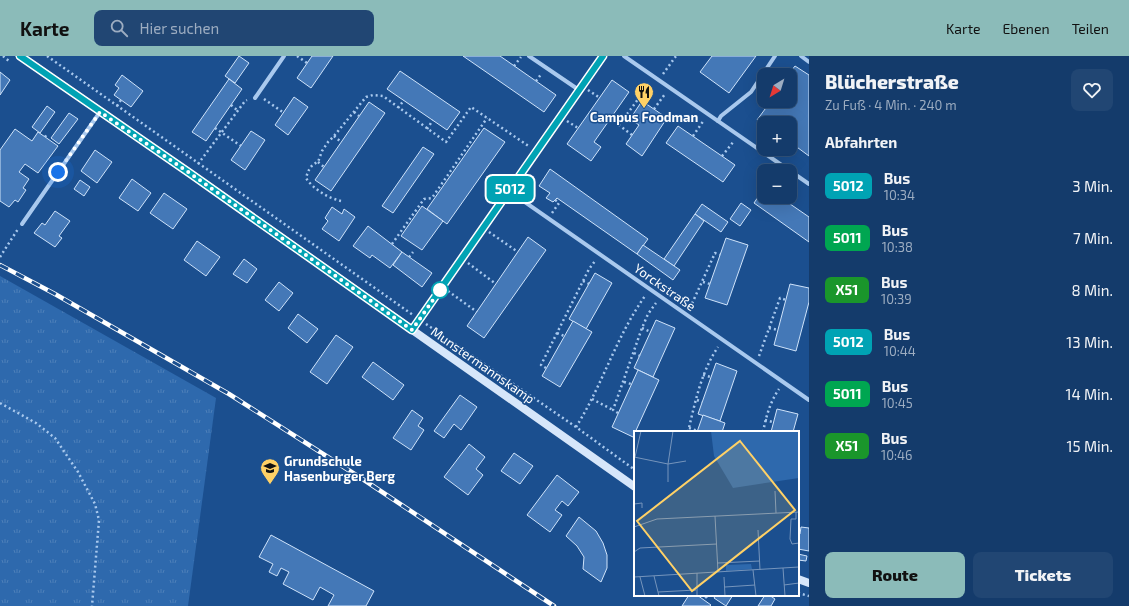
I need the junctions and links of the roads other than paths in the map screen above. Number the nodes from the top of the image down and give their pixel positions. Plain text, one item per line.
1 (20, 56) edge
2 (284, 56) edge
3 (529, 56) edge
4 (603, 56) edge
5 (624, 56) edge
6 (775, 56) edge
7 (801, 56) edge
8 (809, 62) edge
9 (579, 90) junction
10 (256, 96) road end
11 (100, 112) junction
12 (718, 121) junction
13 (809, 184) edge
14 (509, 191) junction
15 (22, 224) dead end
16 (412, 330) junction
17 (809, 400) edge
18 (634, 486) edge
19 (799, 579) edge
20 (809, 583) edge

1 - 11 street, Munstermannskamp
2 - 10 street
3 - 9 street
4 - 9 street
5 - 12 street
6 - 12 street
7 - 8 street
9 - 14 street
11 - 15 street
11 - 16 street, Munstermannskamp
12 - 13 street
14 - 16 street
14 - 17 street, Yorckstraße
16 - 18 street, Munstermannskamp
19 - 20 street

